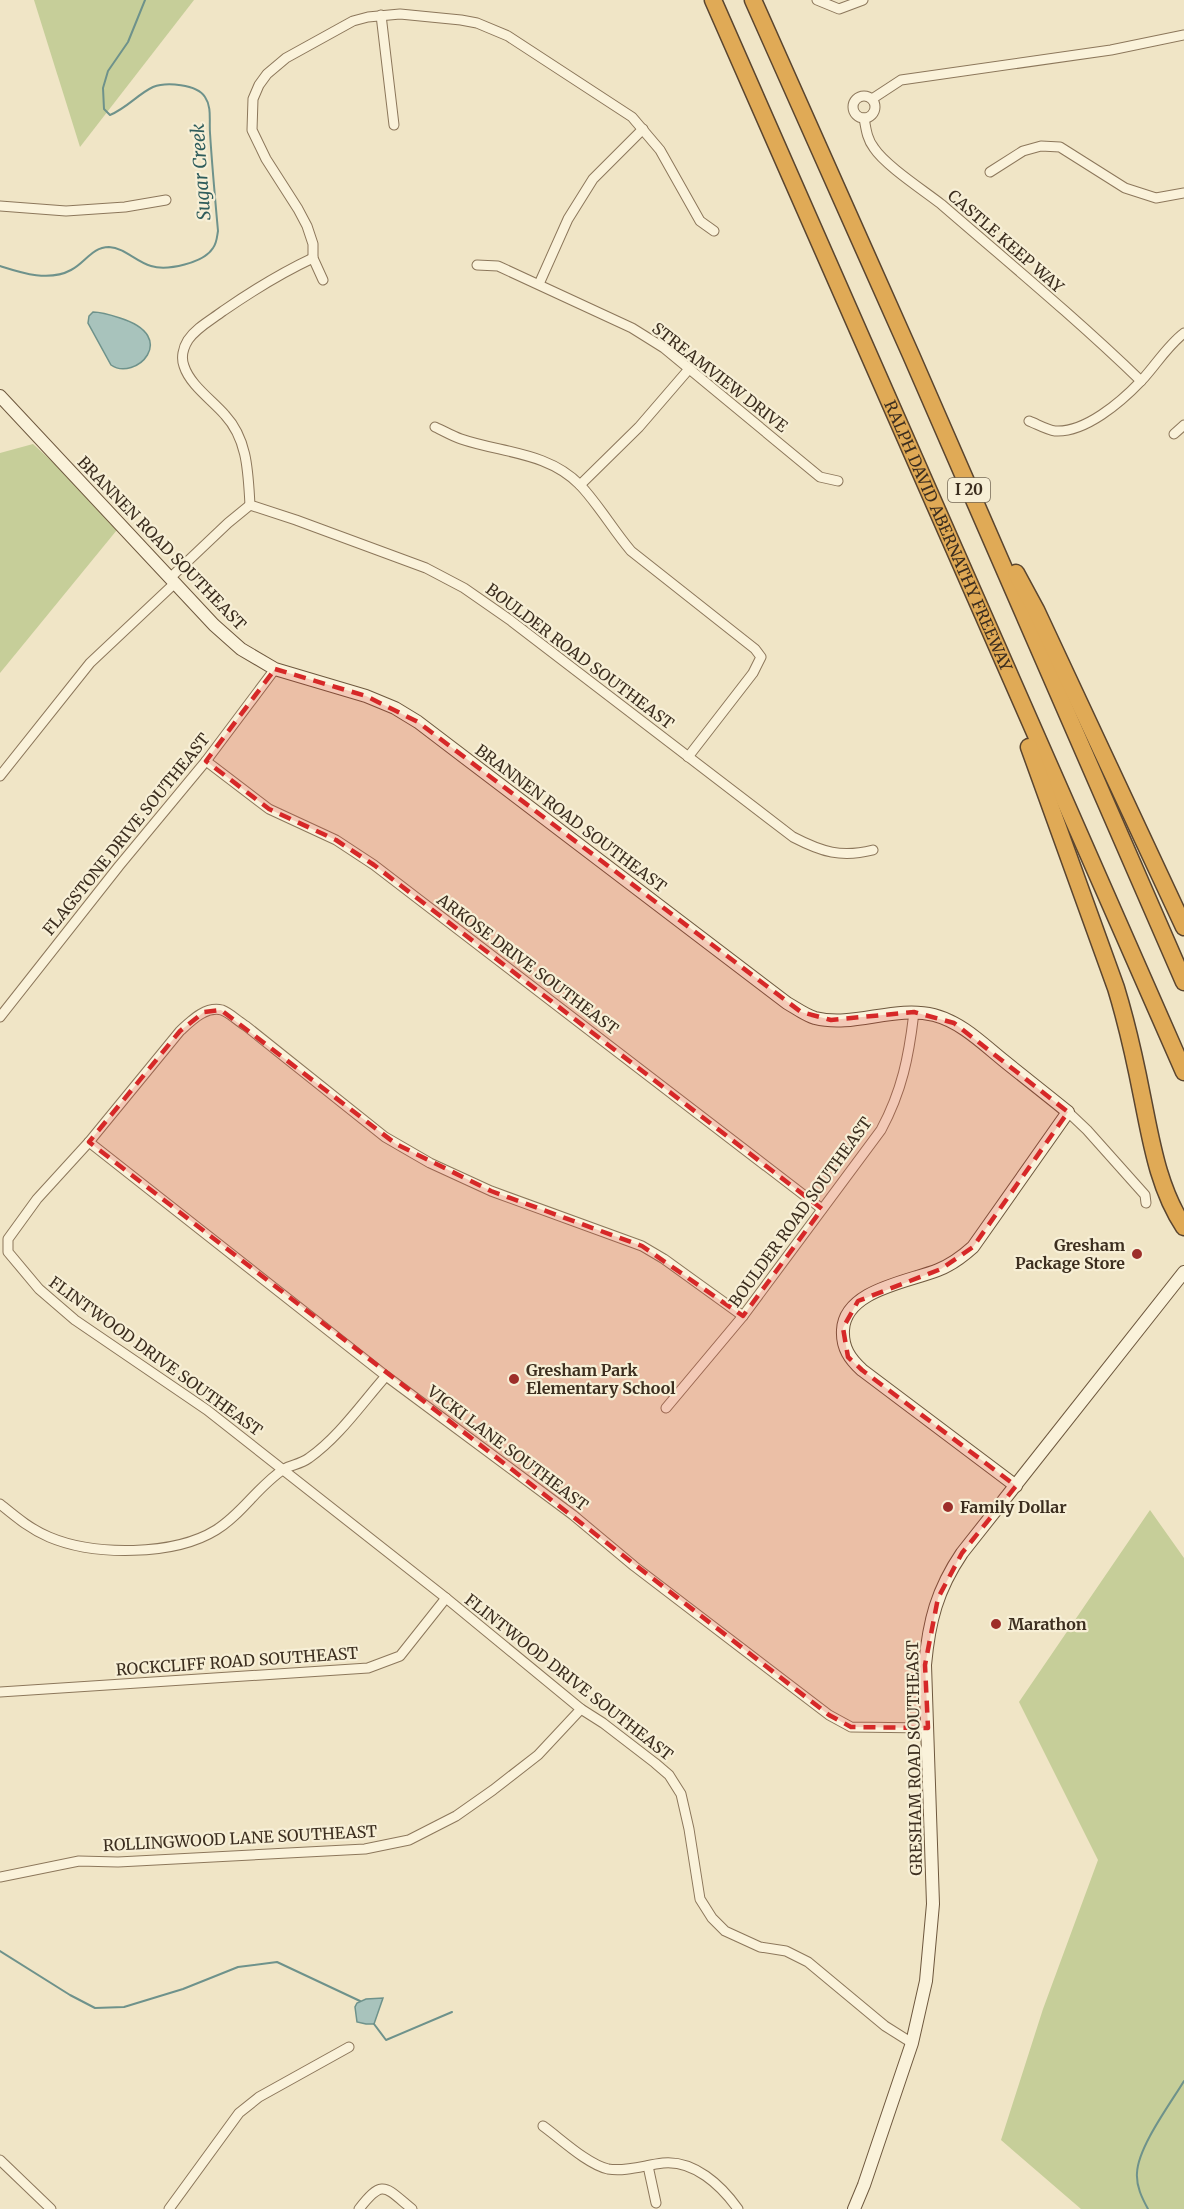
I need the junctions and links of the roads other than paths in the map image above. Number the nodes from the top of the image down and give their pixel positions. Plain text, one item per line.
1 (713, 0) edge
2 (753, 0) edge
3 (817, 0) edge
4 (863, 0) edge
5 (381, 15) junction
6 (1184, 35) edge
7 (872, 99) junction
8 (864, 118) junction
9 (394, 125) dead end
10 (643, 129) junction
11 (990, 172) dead end
12 (1184, 193) edge
13 (166, 200) dead end
14 (0, 206) edge
15 (714, 231) dead end
16 (314, 258) junction
17 (477, 265) dead end
18 (323, 280) dead end
19 (539, 284) junction
20 (1184, 333) edge
21 (689, 369) junction
22 (1141, 381) junction
23 (0, 396) edge
24 (1029, 421) dead end
25 (1184, 425) edge
26 (435, 427) dead end
27 (1174, 434) dead end
28 (963, 476) junction
29 (838, 481) dead end
30 (580, 485) junction
31 (250, 505) junction
32 (173, 580) junction
33 (968, 583) junction
34 (275, 669) junction
35 (688, 757) junction
36 (206, 761) junction
37 (0, 776) edge
38 (873, 850) dead end
39 (1184, 927) edge
40 (1184, 982) edge
41 (914, 1012) junction
42 (0, 1017) edge
43 (1184, 1072) edge
44 (1068, 1112) junction
45 (89, 1142) junction
46 (1146, 1203) dead end
47 (822, 1209) junction
48 (1184, 1227) edge
49 (1184, 1272) edge
50 (743, 1316) junction
51 (386, 1376) junction
52 (666, 1408) dead end
53 (284, 1469) junction
54 (1016, 1486) junction
55 (0, 1504) edge
56 (446, 1599) junction
57 (0, 1692) edge
58 (581, 1709) junction
59 (928, 1728) junction
60 (0, 1877) edge
61 (912, 2043) junction
62 (349, 2047) dead end
63 (543, 2126) dead end
64 (0, 2160) edge
65 (648, 2166) junction
66 (656, 2203) dead end
67 (51, 2209) edge
68 (169, 2209) edge
69 (359, 2209) edge
70 (412, 2209) edge
71 (738, 2209) edge
72 (854, 2209) edge

1 - 33 highway, RALPH DAVID ABERNATHY FREEWAY / I 20
2 - 28 highway, I 20
3 - 4 street
5 - 9 street
5 - 10 street
5 - 16 street
6 - 7 street, CASTLE KEEP WAY
7 - 8 street
7 - 8 street, CASTLE KEEP WAY
8 - 22 street, CASTLE KEEP WAY
10 - 15 street
10 - 19 street
11 - 12 street
13 - 14 street
16 - 18 street
16 - 31 street
17 - 19 street, STREAMVIEW DRIVE
19 - 21 street, STREAMVIEW DRIVE
20 - 22 street
21 - 29 street, STREAMVIEW DRIVE
21 - 30 street
22 - 24 street
23 - 32 street, BRANNEN ROAD SOUTHEAST
25 - 27 street
26 - 30 street
28 - 39 highway
28 - 40 highway, I 20
30 - 35 street
31 - 32 street
31 - 35 street, BOULDER ROAD SOUTHEAST
32 - 34 street, BRANNEN ROAD SOUTHEAST
32 - 37 street
33 - 43 highway, RALPH DAVID ABERNATHY FREEWAY / I 20
33 - 48 highway
34 - 36 street, FLAGSTONE DRIVE SOUTHEAST
34 - 41 street, BRANNEN ROAD SOUTHEAST
35 - 38 street, BOULDER ROAD SOUTHEAST
36 - 42 street, FLAGSTONE DRIVE SOUTHEAST
36 - 47 street, ARKOSE DRIVE SOUTHEAST
41 - 44 street, BRANNEN ROAD SOUTHEAST
41 - 47 street, BOULDER ROAD SOUTHEAST
44 - 46 street, BRANNEN ROAD SOUTHEAST
44 - 54 street
45 - 50 street, FLINTWOOD DRIVE SOUTHEAST
45 - 51 street, VICKI LANE SOUTHEAST
45 - 53 street, FLINTWOOD DRIVE SOUTHEAST
47 - 50 street, BOULDER ROAD SOUTHEAST
49 - 54 street, GRESHAM ROAD SOUTHEAST
50 - 52 street, BOULDER ROAD SOUTHEAST
51 - 53 street
51 - 59 street, VICKI LANE SOUTHEAST
53 - 55 street
53 - 56 street, FLINTWOOD DRIVE SOUTHEAST
54 - 59 street, GRESHAM ROAD SOUTHEAST
56 - 57 street, ROCKCLIFF ROAD SOUTHEAST
56 - 58 street, FLINTWOOD DRIVE SOUTHEAST
58 - 60 street, ROLLINGWOOD LANE SOUTHEAST
58 - 61 street, FLINTWOOD DRIVE SOUTHEAST
59 - 61 street, GRESHAM ROAD SOUTHEAST
61 - 72 street, GRESHAM ROAD SOUTHEAST
62 - 68 street
63 - 65 street
64 - 67 street
65 - 66 street
65 - 71 street
69 - 70 street

